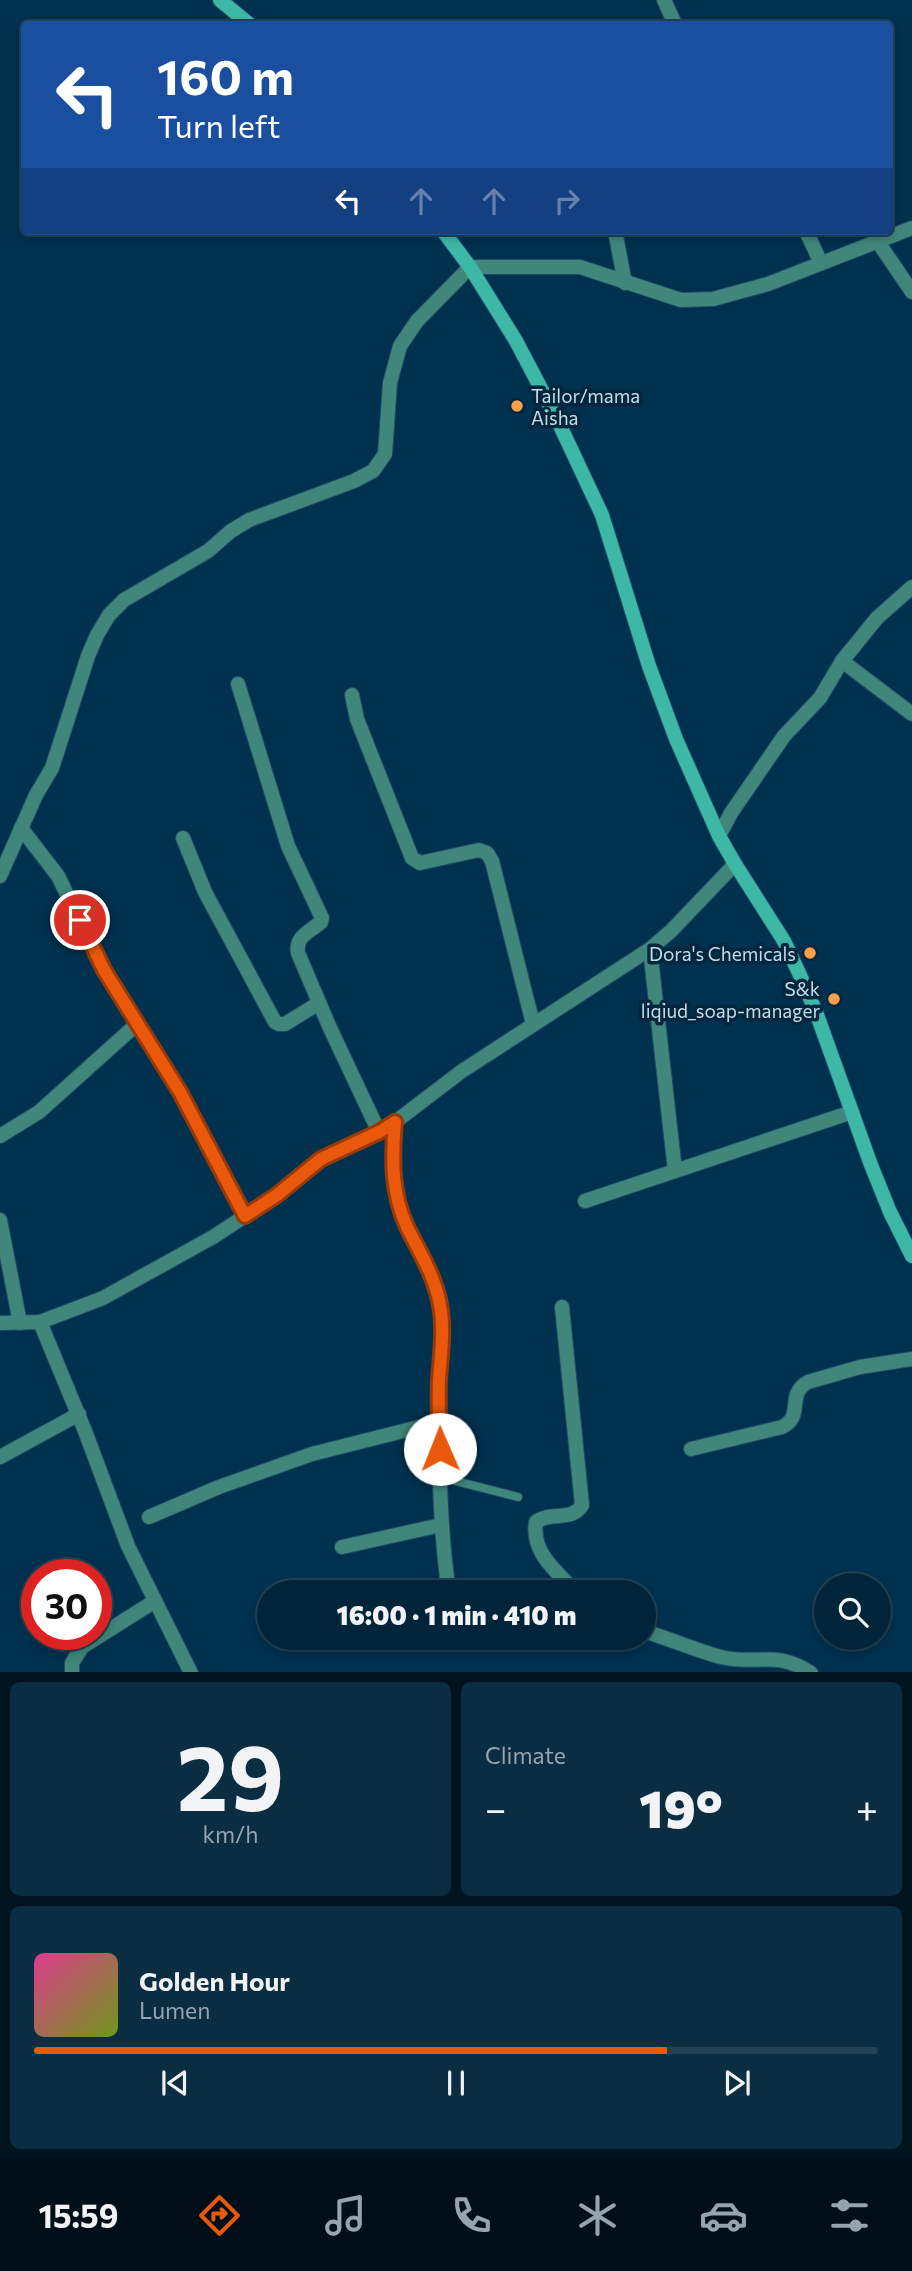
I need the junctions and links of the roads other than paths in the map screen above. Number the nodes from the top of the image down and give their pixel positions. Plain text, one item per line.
1 (220, 0) edge
2 (664, 0) edge
3 (245, 21) edge
4 (674, 21) edge
5 (912, 228) edge
6 (446, 235) edge
7 (616, 235) edge
8 (808, 235) edge
9 (878, 242) junction
10 (821, 263) junction
11 (470, 267) junction
12 (625, 283) junction
13 (912, 292) edge
14 (912, 587) edge
15 (842, 661) junction
16 (238, 684) dead end
17 (352, 695) dead end
18 (912, 714) edge
19 (21, 828) junction
20 (719, 836) junction
21 (183, 838) dead end
22 (734, 864) junction
23 (0, 876) edge
24 (650, 949) junction
25 (319, 1003) junction
26 (137, 1024) junction
27 (533, 1024) junction
28 (852, 1112) junction
29 (395, 1122) junction
30 (379, 1132) junction
31 (0, 1136) edge
32 (675, 1171) junction
33 (585, 1201) dead end
34 (245, 1216) junction
35 (0, 1220) edge
36 (912, 1256) edge
37 (562, 1307) dead end
38 (40, 1322) junction
39 (20, 1323) junction
40 (0, 1324) edge
41 (912, 1359) edge
42 (79, 1414) junction
43 (439, 1422) junction
44 (691, 1449) dead end
45 (0, 1457) edge
46 (440, 1477) junction
47 (518, 1497) dead end
48 (149, 1517) dead end
49 (441, 1525) junction
50 (342, 1547) dead end
51 (448, 1580) edge
52 (565, 1580) edge
53 (155, 1601) junction
54 (656, 1635) edge
55 (72, 1672) edge
56 (191, 1672) edge
57 (811, 1672) edge

1 - 3 street
2 - 4 street
5 - 9 street
6 - 11 street
7 - 12 street
8 - 10 street
9 - 10 street
9 - 13 street
10 - 12 street
11 - 12 street
11 - 19 street
11 - 20 street
14 - 15 street
15 - 18 street
15 - 20 street
16 - 25 street
17 - 27 street
19 - 23 street
19 - 26 street
20 - 22 street
21 - 25 street
22 - 24 street
22 - 28 street
24 - 27 street
24 - 32 street
25 - 30 street
26 - 31 street
26 - 34 street
27 - 29 street
28 - 32 street
28 - 36 street
29 - 30 street
29 - 43 street
30 - 34 street
32 - 33 street
34 - 38 street
35 - 39 street
37 - 52 street
38 - 39 street
38 - 42 street
39 - 40 street
41 - 44 street
42 - 45 street
42 - 53 street
43 - 46 street
43 - 48 street
46 - 47 lane
46 - 49 street
49 - 50 street
49 - 51 street
53 - 55 street
53 - 56 street
54 - 57 street

